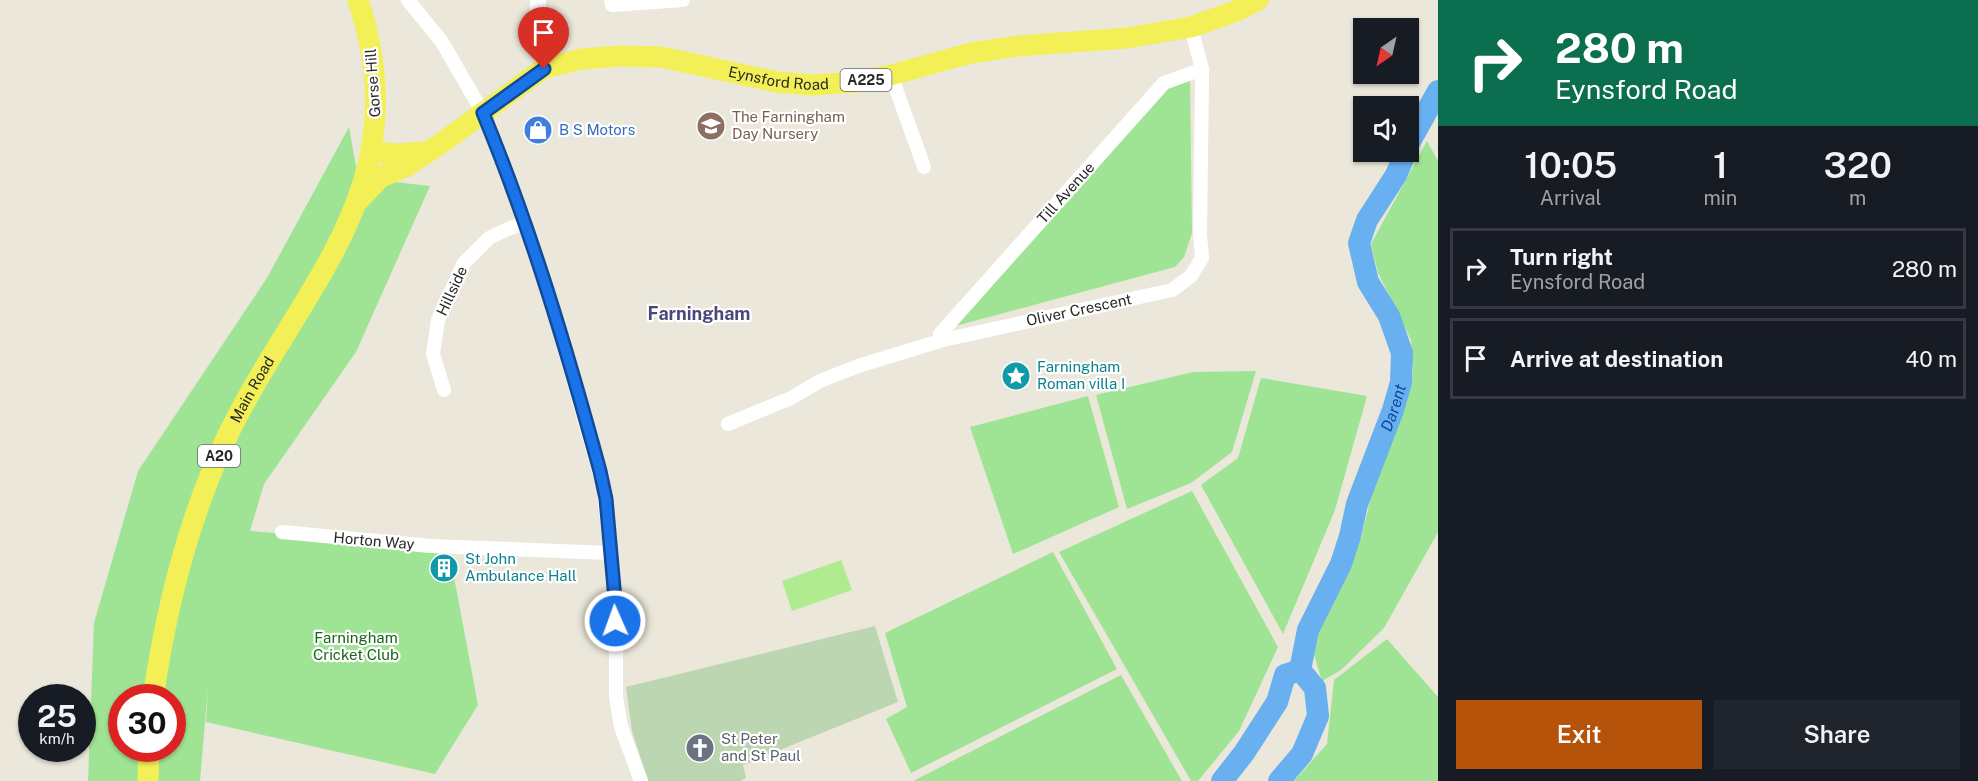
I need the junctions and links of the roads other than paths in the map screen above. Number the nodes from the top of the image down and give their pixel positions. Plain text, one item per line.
1 (358, 0) edge
2 (408, 0) edge
3 (538, 0) edge
4 (612, 0) edge
5 (683, 0) edge
6 (1258, 0) edge
7 (1191, 27) junction
8 (544, 69) junction
9 (1202, 69) junction
10 (891, 75) junction
11 (483, 113) junction
12 (372, 152) junction
13 (425, 152) junction
14 (924, 167) dead end
15 (357, 201) junction
16 (525, 223) junction
17 (940, 334) dead end
18 (444, 390) dead end
19 (728, 424) dead end
20 (282, 532) dead end
21 (610, 553) junction
22 (155, 684) edge
23 (149, 762) edge
24 (148, 781) edge
25 (641, 781) edge

1 - 12 main road, Gorse Hill / A20
2 - 11 street
3 - 8 street
4 - 5 street
6 - 7 main road, Eynsford Road / A225
7 - 9 street, Oliver Crescent
7 - 10 main road, Eynsford Road / A225
8 - 10 main road, Eynsford Road / A225
8 - 11 main road, Eynsford Road / A225
9 - 17 street, Till Avenue
9 - 19 street, Oliver Crescent
10 - 14 street
11 - 13 main road, Eynsford Road / A225
11 - 16 street
12 - 13 main road, Eynsford Road / A225
12 - 15 main road, Gorse Hill / A20
13 - 15 main road, Eynsford Road / A225
15 - 22 main road, Main Road / A20
16 - 18 street, Hillside
16 - 21 street
20 - 21 street, Horton Way
21 - 25 street
23 - 24 main road

